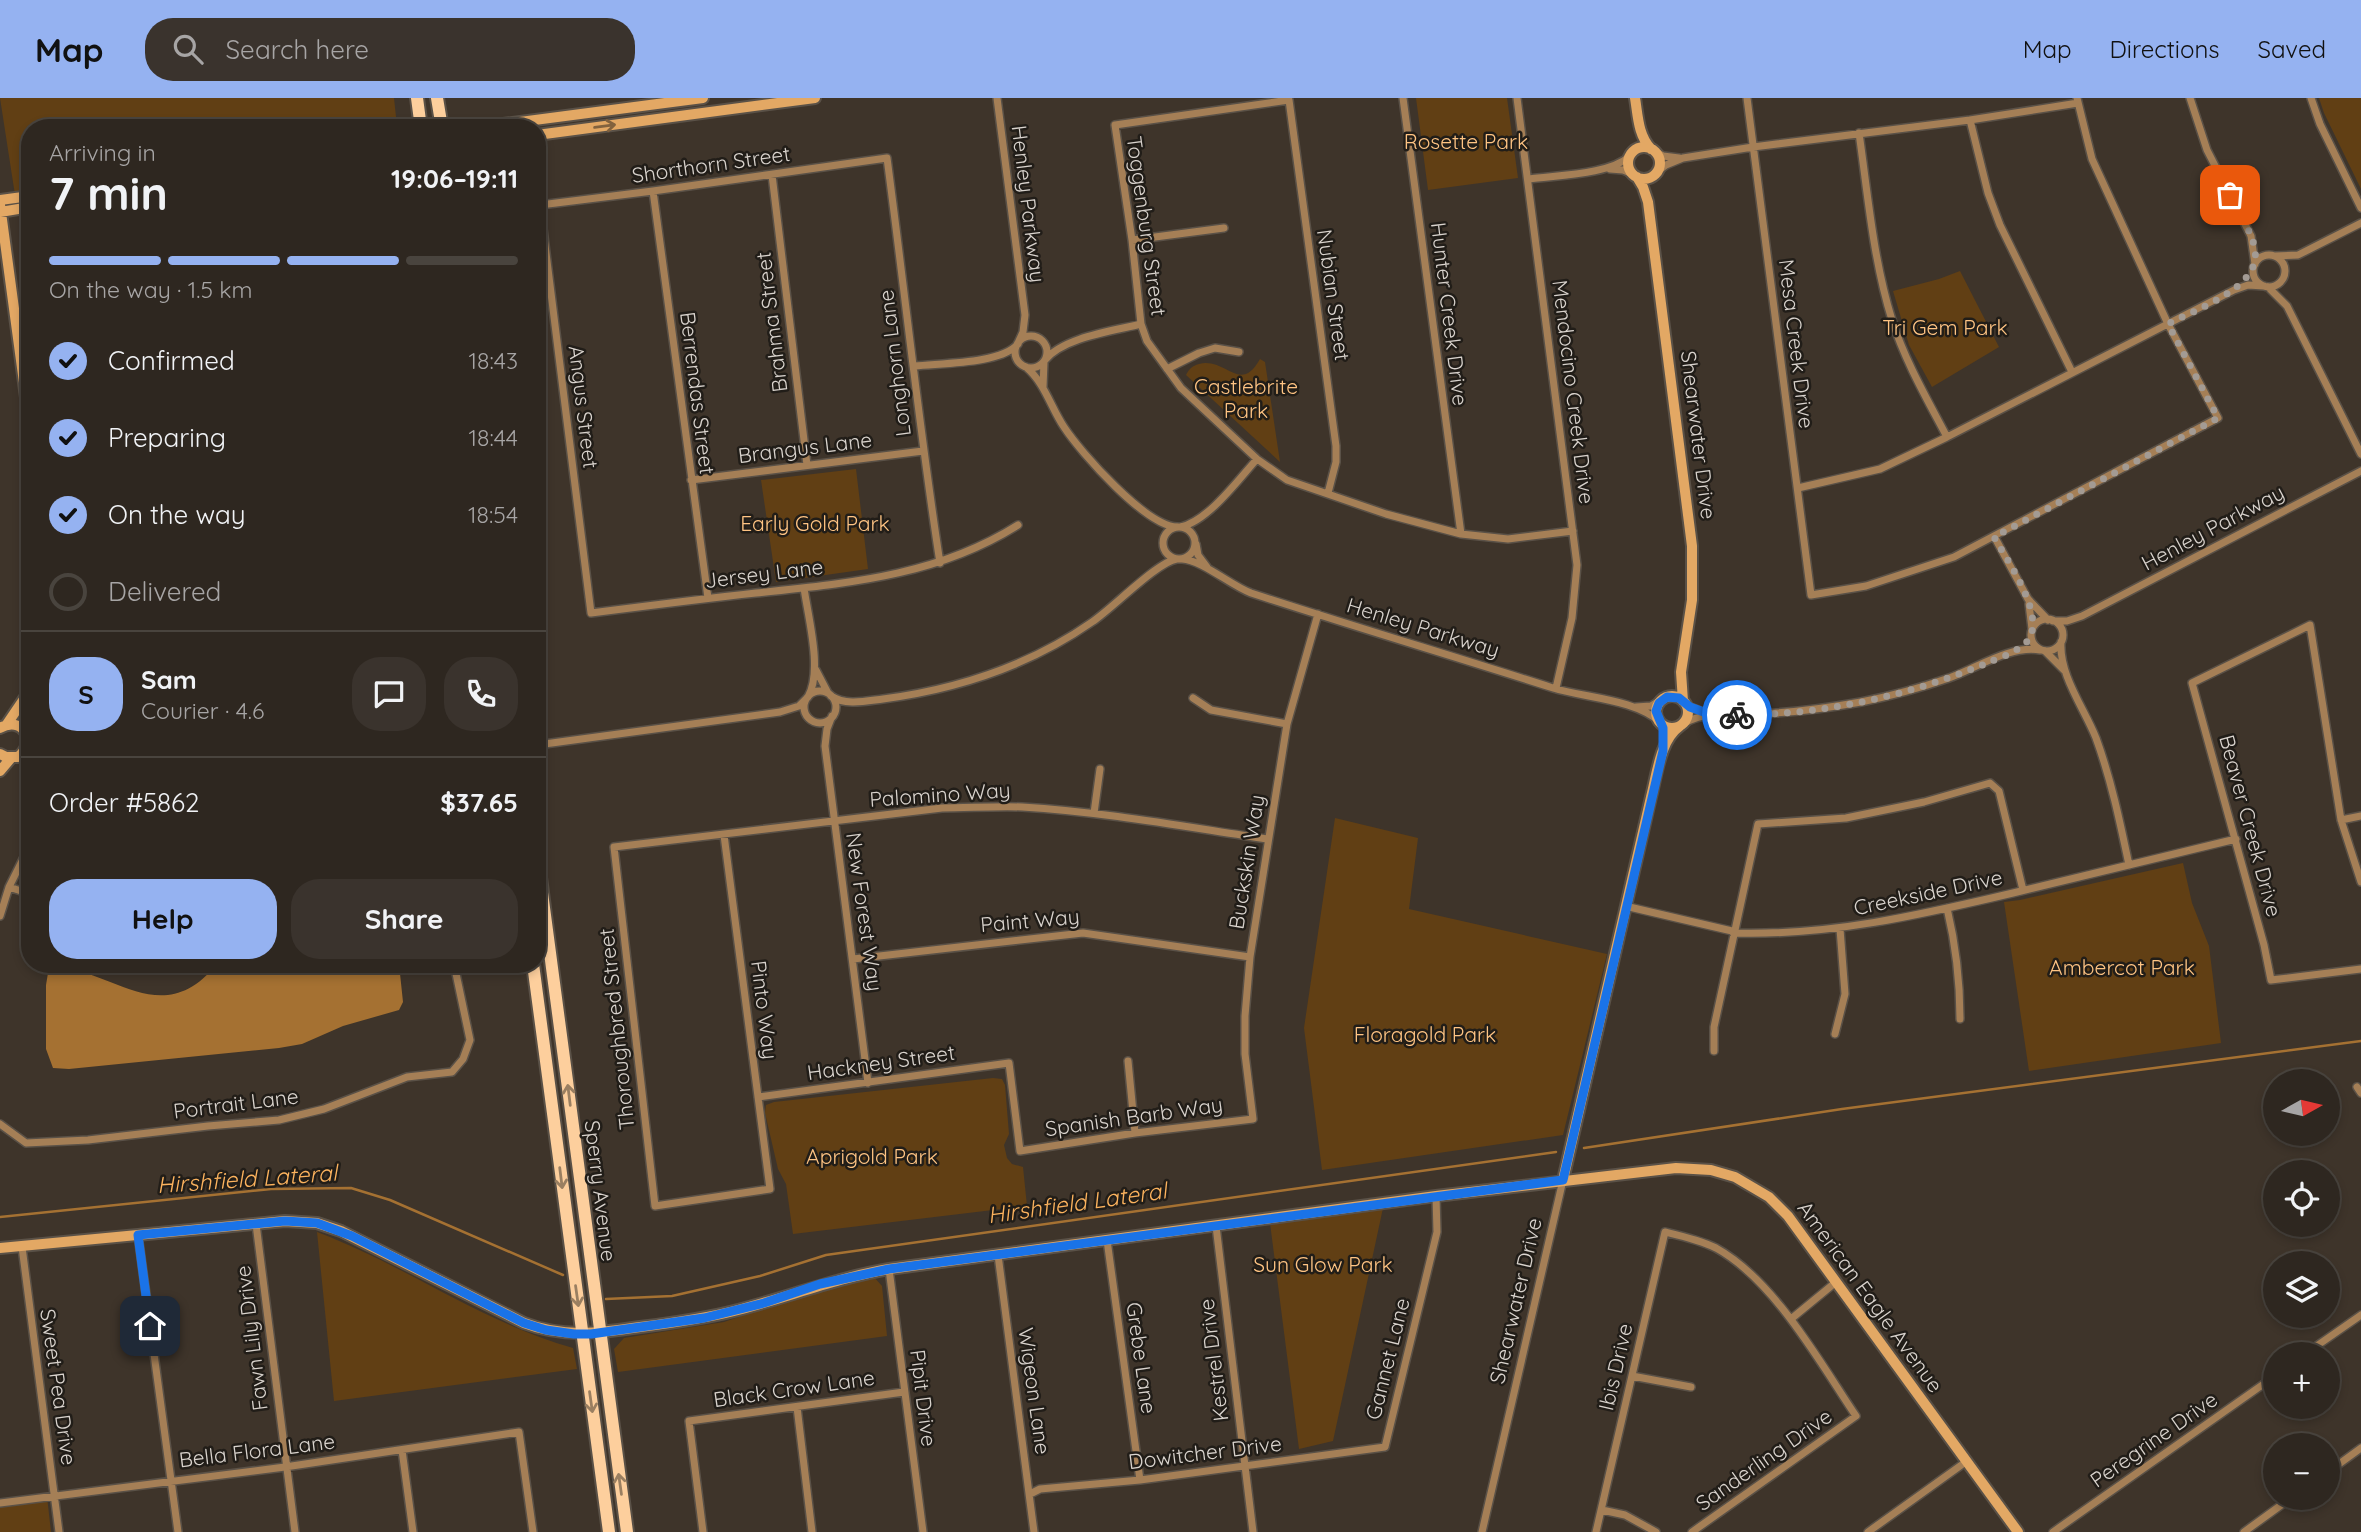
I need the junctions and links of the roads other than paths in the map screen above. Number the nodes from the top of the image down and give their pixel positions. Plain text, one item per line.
1 (417, 98) edge
2 (438, 98) edge
3 (703, 98) edge
4 (815, 98) edge
5 (997, 98) edge
6 (1403, 98) edge
7 (1517, 98) edge
8 (1635, 98) edge
9 (1747, 98) edge
10 (2190, 98) edge
11 (2311, 98) edge
12 (2077, 101) edge
13 (420, 119) edge
14 (441, 119) edge
15 (542, 119) edge
16 (1970, 120) junction
17 (1115, 125) joint
18 (1639, 126) junction
19 (1859, 133) junction
20 (546, 134) edge
21 (1753, 146) junction
22 (1653, 151) junction
23 (1631, 154) junction
24 (887, 158) joint
25 (1683, 158) junction
26 (1605, 169) junction
27 (1656, 173) junction
28 (772, 175) junction
29 (1635, 176) junction
30 (1529, 179) junction
31 (653, 191) junction
32 (21, 198) edge
33 (0, 202) edge
34 (1648, 202) junction
35 (546, 204) edge
36 (21, 208) edge
37 (2361, 208) edge
38 (0, 212) edge
39 (2361, 223) edge
40 (1224, 228) dead end
41 (2251, 236) junction
42 (1132, 240) junction
43 (546, 253) edge
44 (2304, 253) junction
45 (2273, 256) junction
46 (2255, 266) junction
47 (2284, 277) junction
48 (2266, 287) junction
49 (2234, 289) junction
50 (2287, 306) junction
51 (1025, 315) junction
52 (1141, 324) junction
53 (2168, 324) junction
54 (1041, 340) junction
55 (1018, 343) junction
56 (1070, 343) junction
57 (1239, 352) dead end
58 (992, 357) junction
59 (1044, 361) junction
60 (21, 362) edge
61 (915, 366) junction
62 (1024, 366) junction
63 (1167, 369) junction
64 (2072, 372) junction
65 (1043, 388) junction
66 (1947, 437) junction
67 (923, 451) junction
68 (2361, 454) edge
69 (1257, 459) junction
70 (807, 465) junction
71 (2361, 471) edge
72 (691, 480) junction
73 (1798, 488) junction
74 (1328, 493) junction
75 (1206, 514) junction
76 (1152, 518) junction
77 (1018, 525) dead end
78 (1179, 527) junction
79 (1573, 531) junction
80 (1461, 534) junction
81 (1994, 537) junction
82 (1195, 541) junction
83 (1163, 545) junction
84 (1179, 559) junction
85 (940, 563) junction
86 (1210, 571) junction
87 (1151, 573) junction
88 (804, 588) junction
89 (708, 598) junction
90 (2028, 600) junction
91 (591, 613) joint
92 (1318, 614) junction
93 (2082, 616) junction
94 (2050, 620) junction
95 (2032, 631) junction
96 (2062, 639) junction
97 (2043, 650) junction
98 (2010, 653) junction
99 (814, 666) junction
100 (1681, 673) junction
101 (2066, 673) junction
102 (1556, 688) junction
103 (830, 695) junction
104 (807, 698) junction
105 (1193, 698) dead end
106 (1662, 700) junction
107 (1684, 701) junction
108 (858, 702) junction
109 (21, 707) edge
110 (1632, 707) junction
111 (780, 712) junction
112 (833, 715) junction
113 (1712, 715) junction
114 (811, 720) junction
115 (1660, 722) junction
116 (1287, 724) junction
117 (1681, 725) junction
118 (4, 726) edge
119 (21, 729) edge
120 (546, 744) edge
121 (825, 746) junction
122 (1663, 751) junction
123 (10, 756) edge
124 (1100, 769) dead end
125 (0, 771) edge
126 (1094, 813) junction
127 (2361, 816) edge
128 (2341, 820) junction
129 (834, 821) junction
130 (724, 835) junction
131 (1268, 839) junction
132 (2236, 839) junction
133 (614, 847) joint
134 (21, 863) edge
135 (2129, 865) junction
136 (2361, 882) edge
137 (9, 887) junction
138 (21, 891) edge
139 (2023, 891) junction
140 (1625, 906) junction
141 (1947, 908) junction
142 (0, 916) edge
143 (546, 923) edge
144 (1840, 929) junction
145 (1734, 933) junction
146 (1251, 957) junction
147 (853, 959) junction
148 (2361, 969) edge
149 (456, 973) edge
150 (534, 973) edge
151 (1960, 1020) dead end
152 (1835, 1034) dead end
153 (1714, 1051) dead end
154 (1128, 1061) dead end
155 (868, 1083) junction
156 (758, 1097) junction
157 (1253, 1119) joint
158 (3, 1127) edge
159 (1135, 1133) junction
160 (1020, 1151) joint
161 (1563, 1180) junction
162 (770, 1189) joint
163 (1436, 1196) junction
164 (256, 1223) junction
165 (1216, 1226) junction
166 (138, 1235) junction
167 (1107, 1240) junction
168 (22, 1247) junction
169 (0, 1248) edge
170 (998, 1255) junction
171 (889, 1269) junction
172 (1836, 1282) junction
173 (2361, 1315) edge
174 (1790, 1318) junction
175 (600, 1333) junction
176 (582, 1334) junction
177 (2322, 1342) edge
178 (1632, 1376) junction
179 (2263, 1384) edge
180 (1691, 1387) dead end
181 (904, 1392) junction
182 (797, 1407) junction
183 (1385, 1447) joint
184 (2361, 1448) edge
185 (402, 1450) junction
186 (1967, 1461) junction
187 (2340, 1463) edge
188 (1244, 1466) junction
189 (285, 1467) junction
190 (171, 1480) junction
191 (1140, 1480) junction
192 (1030, 1494) junction
193 (54, 1496) junction
194 (0, 1503) edge
195 (1602, 1510) junction
196 (2274, 1510) edge
197 (59, 1532) edge
198 (178, 1532) edge
199 (295, 1532) edge
200 (413, 1532) edge
201 (533, 1532) edge
202 (609, 1532) edge
203 (627, 1532) edge
204 (703, 1532) edge
205 (812, 1532) edge
206 (923, 1532) edge
207 (1034, 1532) edge
208 (1253, 1532) edge
209 (1482, 1532) edge
210 (1596, 1532) edge
211 (1656, 1532) edge
212 (1692, 1532) edge
213 (1868, 1532) edge
214 (2018, 1532) edge
215 (2053, 1532) edge
216 (2244, 1532) edge

1 - 13 main road
2 - 14 main road
3 - 15 street
20 -> 4 street
5 - 51 street, Henley Parkway
6 - 80 street, Hunter Creek Drive
7 - 30 street, Mendocino Creek Drive
8 - 18 street
9 - 21 street, Mesa Creek Drive
10 - 41 street
11 - 37 street
12 - 16 street
12 - 53 street
16 - 19 street
16 - 64 street
17 - 42 street, Toggenburg Street
17 - 74 street, Nubian Street
18 - 22 street
18 - 23 street
19 - 21 street
19 - 66 street
21 - 25 street
21 - 73 street, Mesa Creek Drive
22 - 23 street
22 - 25 street
22 - 27 street
23 - 26 street
23 - 29 street
24 - 28 street, Shorthorn Street
24 - 61 street, Longhorn Lane
25 - 27 street
26 - 29 street
26 - 30 street
27 - 29 street
27 - 34 street, Shearwater Drive
28 - 31 street, Shorthorn Street
28 - 70 street, Brahma Street
29 - 34 street, Shearwater Drive
30 - 79 street, Mendocino Creek Drive
31 - 35 street, Shorthorn Street
31 - 72 street, Berrendas Street
32 - 33 street
33 - 38 street
34 - 100 street, Shearwater Drive
36 - 38 street
38 - 60 street
39 - 44 street
40 - 42 street
41 - 45 street
41 - 46 street
42 - 52 street, Toggenburg Street
43 - 91 street, Angus Street
44 - 45 street
44 - 47 street
45 - 46 street
45 - 47 street
46 - 48 street
46 - 49 street
47 - 48 street
47 - 50 street
48 - 49 street
48 - 50 street
49 - 53 street
50 - 68 street
51 - 54 street, Henley Parkway
51 - 55 street, Henley Parkway
52 - 56 street
52 - 63 street, Toggenburg Street
53 - 64 street
53 - 81 street
54 - 55 street
54 - 56 street
54 - 59 street
55 - 58 street
55 - 62 street
56 - 59 street
57 - 63 street
58 - 61 street
58 - 62 street
59 - 62 street
59 - 65 street
61 - 67 street, Longhorn Lane
62 - 65 street
63 - 69 street, Toggenburg Street
64 - 66 street
65 - 76 street
66 - 73 street
67 - 70 street, Brangus Lane
67 - 85 street, Longhorn Lane
69 - 74 street, Toggenburg Street
69 - 75 street
70 - 72 street, Brangus Lane
71 - 93 street, Henley Parkway
72 - 89 street, Berrendas Street
73 - 81 street, Mesa Creek Drive
74 - 80 street, Toggenburg Street
75 - 78 street
75 - 82 street
76 - 78 street
76 - 83 street
77 - 85 street, Jersey Lane
78 - 82 street
78 - 83 street
79 - 80 street, Toggenburg Street
79 - 102 street, Mendocino Creek Drive
81 - 90 street
82 - 84 street
82 - 86 street
83 - 84 street
83 - 87 street
84 - 86 street, Henley Parkway
84 - 87 street
85 - 88 street, Jersey Lane
86 - 92 street, Henley Parkway
87 - 108 street
88 - 89 street, Jersey Lane
88 - 99 street
89 - 91 street, Jersey Lane
90 - 94 street
90 - 95 street
92 - 102 street, Henley Parkway
92 - 116 street, Buckskin Way
93 - 94 street, Henley Parkway
93 - 96 street, Henley Parkway
94 - 95 street
94 - 96 street
95 - 97 street
95 - 98 street
96 - 97 street
96 - 101 street
97 - 98 street
97 - 101 street
98 - 113 street
99 - 103 street
99 - 104 street
100 - 106 street, Shearwater Drive
100 - 107 street, Shearwater Drive
101 - 135 street
102 - 110 street, Henley Parkway
103 - 104 street
103 - 108 street
103 - 112 street
104 - 111 street
104 - 114 street
105 - 116 street
106 - 107 street
106 - 110 street, Henley Parkway
106 - 115 street
107 - 113 street
107 - 117 street
108 - 112 street
109 - 118 street
110 - 115 street, Henley Parkway
111 - 114 street
111 - 120 street
112 - 114 street
112 - 121 street, New Forest Way
113 - 117 street
114 - 121 street, New Forest Way
115 - 117 street
115 - 122 street, Shearwater Drive
116 - 131 street, Buckskin Way
117 - 122 street, Shearwater Drive
118 - 119 street
121 - 129 street, New Forest Way
122 - 140 street, Shearwater Drive
123 - 125 street
124 - 126 street
126 - 129 street, Palomino Way
126 - 131 street, Palomino Way
127 - 128 street
128 - 132 street, Beaver Creek Drive
128 - 136 street
129 - 130 street, Palomino Way
129 - 147 street, New Forest Way
130 - 133 street, Palomino Way
130 - 156 street, Pinto Way
131 - 146 street, Buckskin Way
132 - 135 street, Creekside Drive
132 - 148 street, Beaver Creek Drive
133 - 162 street, Thoroughbred Street
134 - 137 street
135 - 139 street, Creekside Drive
137 - 138 street
137 - 142 street
139 - 141 street, Creekside Drive
139 - 145 street
140 - 145 street, Creekside Drive
140 - 161 street, Shearwater Drive
141 - 144 street, Creekside Drive
141 - 151 street
175 -> 143 main road, Sperry Avenue
144 - 145 street, Creekside Drive
144 - 152 street
145 - 153 street
146 - 147 street, Paint Way
146 - 157 street, Buckskin Way
147 - 155 street, New Forest Way
149 - 158 street, Portrait Lane
150 -> 176 main road, Sperry Avenue
154 - 159 street
155 - 156 street, Hackney Street
155 - 160 street, Hackney Street
156 - 162 street, Pinto Way
157 - 159 street, Spanish Barb Way
159 - 160 street, Spanish Barb Way
161 - 163 street, American Eagle Avenue
161 - 172 street, American Eagle Avenue
161 - 209 street, Shearwater Drive
163 - 165 street, American Eagle Avenue
163 - 183 street, Gannet Lane
164 - 166 street, American Eagle Avenue
164 - 176 street, American Eagle Avenue
164 - 189 street, Fawn Lily Drive
165 - 167 street, American Eagle Avenue
165 - 188 street, Kestrel Drive
166 - 168 street, American Eagle Avenue
166 - 190 street
167 - 170 street, American Eagle Avenue
167 - 191 street, Grebe Lane
168 - 169 street, American Eagle Avenue
168 - 193 street, Sweet Pea Drive
170 - 171 street, American Eagle Avenue
170 - 192 street, Wigeon Lane
171 - 175 street, American Eagle Avenue
171 - 181 street, Pipit Drive
172 - 174 street
172 - 186 street, American Eagle Avenue
173 - 177 street
174 - 178 street, Ibis Drive
174 - 212 street, Sanderling Drive
175 - 176 street, American Eagle Avenue
203 -> 175 main road, Sperry Avenue
176 -> 202 main road, Sperry Avenue
178 - 180 street
178 - 195 street, Ibis Drive
179 - 215 street, Peregrine Drive
181 - 182 street, Black Crow Lane
181 - 206 street, Pipit Drive
182 - 204 street, Black Crow Lane
182 - 205 street
183 - 188 street, Dowitcher Drive
184 - 187 street
185 - 189 street, Bella Flora Lane
185 - 200 street
185 - 201 street, Bella Flora Lane
186 - 213 street
186 - 214 street, American Eagle Avenue
188 - 191 street, Dowitcher Drive
188 - 208 street, Kestrel Drive
189 - 190 street, Bella Flora Lane
189 - 199 street, Fawn Lily Drive
190 - 193 street, Bella Flora Lane
190 - 198 street
191 - 192 street, Dowitcher Drive
192 - 207 street, Wigeon Lane
193 - 194 street, Bella Flora Lane
193 - 197 street, Sweet Pea Drive
195 - 210 street, Ibis Drive
195 - 211 street
196 - 216 street

